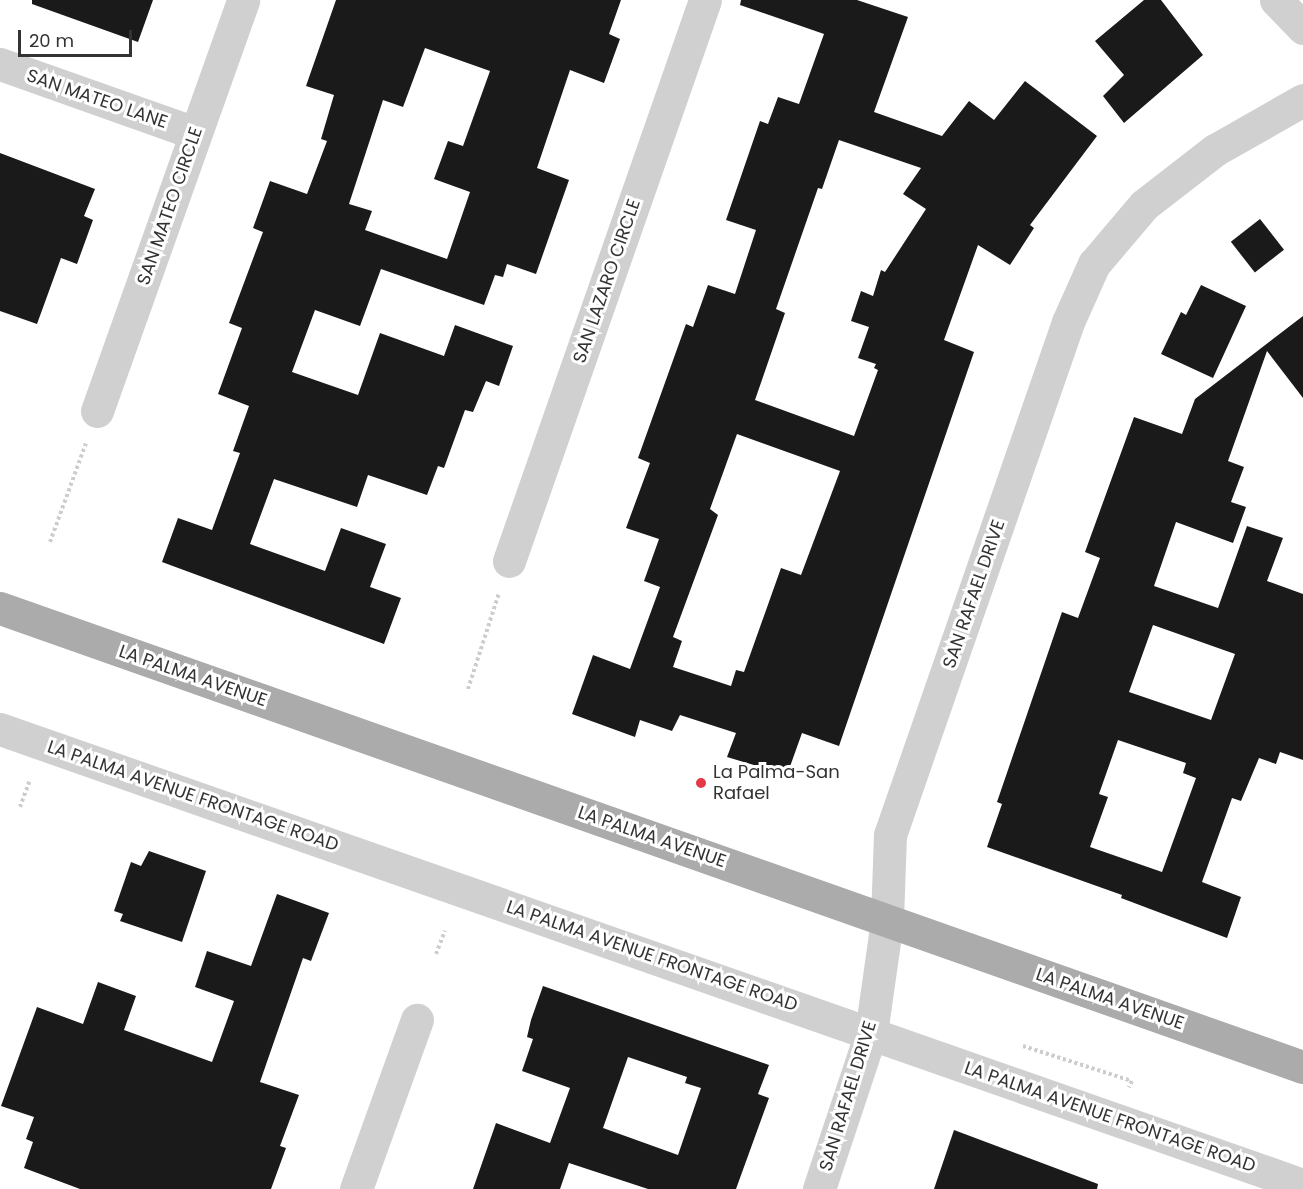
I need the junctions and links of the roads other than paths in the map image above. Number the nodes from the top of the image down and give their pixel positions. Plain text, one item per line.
1 (243, 0) edge
2 (705, 0) edge
3 (1276, 0) edge
4 (1303, 28) edge
5 (0, 64) edge
6 (1303, 100) edge
7 (195, 133) junction
8 (97, 411) road end
9 (509, 561) road end
10 (0, 608) edge
11 (0, 729) edge
12 (887, 920) junction
13 (417, 1020) dead end
14 (872, 1033) junction
15 (1303, 1067) edge
16 (1303, 1185) edge
17 (356, 1189) edge
18 (819, 1189) edge

1 - 7 street, SAN MATEO CIRCLE
2 - 9 street, SAN LAZARO CIRCLE
3 - 4 street
5 - 7 street, SAN MATEO LANE
6 - 12 street, SAN RAFAEL DRIVE
7 - 8 street, SAN MATEO CIRCLE
10 - 12 main road, LA PALMA AVENUE
11 - 14 street, LA PALMA AVENUE FRONTAGE ROAD
12 - 14 street, SAN RAFAEL DRIVE
12 - 15 main road, LA PALMA AVENUE
13 - 17 street
14 - 16 street, LA PALMA AVENUE FRONTAGE ROAD
14 - 18 street, SAN RAFAEL DRIVE

